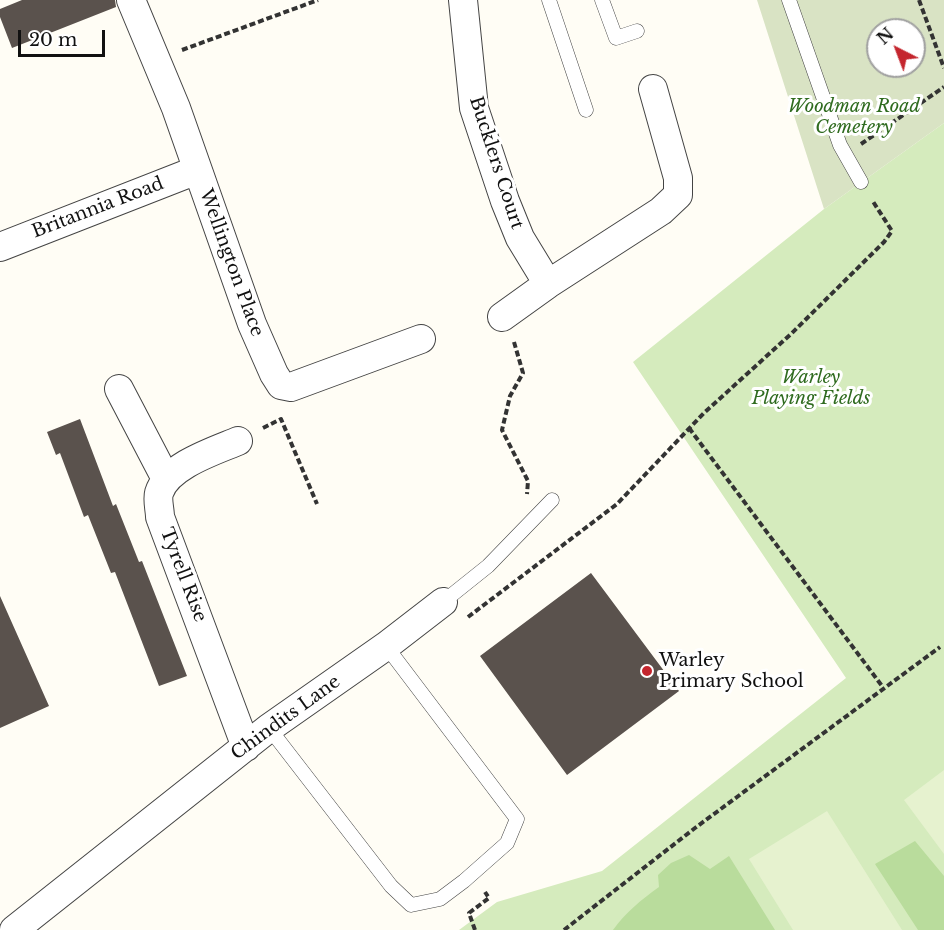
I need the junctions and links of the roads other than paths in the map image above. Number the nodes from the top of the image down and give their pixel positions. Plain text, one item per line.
1 (131, 0) edge
2 (463, 0) edge
3 (549, 0) edge
4 (602, 0) edge
5 (789, 0) edge
6 (637, 30) dead end
7 (653, 89) dead end
8 (586, 110) dead end
9 (196, 170) junction
10 (861, 182) road end
11 (0, 247) edge
12 (548, 284) junction
13 (502, 317) road end
14 (421, 339) dead end
15 (119, 389) dead end
16 (238, 441) road end
17 (166, 479) junction
18 (552, 500) dead end
19 (443, 602) joint
20 (386, 646) junction
21 (269, 728) junction
22 (246, 747) junction
23 (14, 930) edge

1 - 9 street, Wellington Place
2 - 12 street, Bucklers Court
3 - 8 lane
4 - 6 lane
5 - 10 lane
7 - 12 street
9 - 11 street, Britannia Road
9 - 14 street, Wellington Place
12 - 13 street
15 - 17 street
16 - 17 street
17 - 22 street, Tyrell Rise
18 - 19 lane, Chindits Lane
19 - 20 street, Chindits Lane
20 - 21 street, Chindits Lane
20 - 21 lane
21 - 22 street, Chindits Lane
22 - 23 street, Chindits Lane

